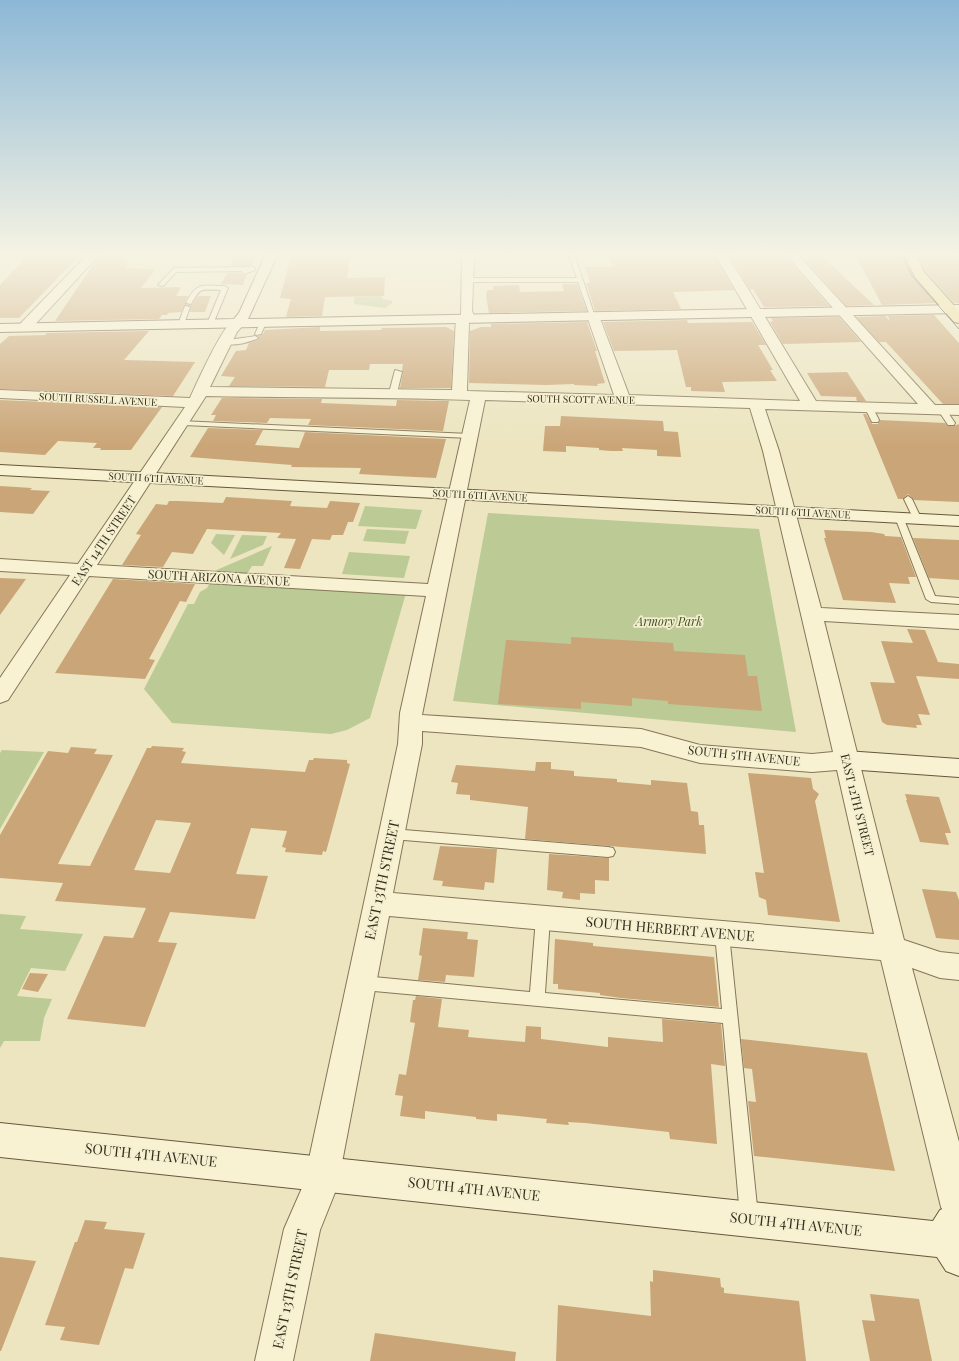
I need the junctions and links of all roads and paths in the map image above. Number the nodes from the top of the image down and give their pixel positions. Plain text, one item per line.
1 (32, 320) edge
2 (105, 320) edge
3 (201, 320) edge
4 (212, 320) edge
5 (241, 320) edge
6 (444, 320) edge
7 (466, 320) edge
8 (594, 320) edge
9 (759, 320) edge
10 (851, 320) edge
11 (238, 323) junction
12 (210, 324) junction
13 (25, 327) junction
14 (0, 328) edge
15 (259, 332) junction
16 (226, 342) junction
17 (398, 372) dead end
18 (393, 393) junction
19 (0, 394) edge
20 (459, 395) junction
21 (478, 396) junction
22 (199, 397) junction
23 (623, 400) junction
24 (756, 404) junction
25 (811, 406) junction
26 (937, 410) junction
27 (959, 410) edge
28 (182, 423) junction
29 (951, 423) dead end
30 (470, 436) junction
31 (0, 470) edge
32 (146, 478) junction
33 (458, 494) junction
34 (908, 499) dead end
35 (785, 511) junction
36 (908, 518) junction
37 (959, 521) edge
38 (0, 565) edge
39 (85, 570) junction
40 (438, 591) junction
41 (959, 601) edge
42 (812, 614) junction
43 (959, 622) edge
44 (0, 693) edge
45 (411, 722) junction
46 (846, 760) junction
47 (959, 768) edge
48 (392, 834) junction
49 (608, 852) dead end
50 (378, 903) junction
51 (542, 918) junction
52 (722, 934) junction
53 (892, 948) junction
54 (959, 967) edge
55 (361, 982) junction
56 (537, 999) junction
57 (730, 1017) junction
58 (0, 1140) edge
59 (323, 1173) junction
60 (959, 1207) edge
61 (749, 1218) junction
62 (955, 1240) edge
63 (274, 1361) edge

1 - 13 street
2 - 13 street
3 - 12 street
4 - 12 lane
5 - 11 street, EAST 14TH STREET
6 - 15 street
7 - 20 street
8 - 23 street
9 - 25 street
10 - 26 street
11 - 12 street
11 - 15 street
11 - 16 street, EAST 14TH STREET
13 - 14 street
15 - 16 lane
16 - 22 street, EAST 14TH STREET
17 - 18 lane
18 - 20 street, SOUTH SCOTT AVENUE
18 - 22 street, SOUTH SCOTT AVENUE
19 - 22 street, SOUTH RUSSELL AVENUE
20 - 21 street, SOUTH SCOTT AVENUE
21 - 23 street, SOUTH SCOTT AVENUE
21 - 30 street, EAST 13TH STREET
22 - 28 street, EAST 14TH STREET
23 - 24 street, SOUTH SCOTT AVENUE
24 - 25 street, SOUTH SCOTT AVENUE
24 - 35 street, EAST 12TH STREET
25 - 26 street, SOUTH SCOTT AVENUE
26 - 27 street, SOUTH SCOTT AVENUE
26 - 29 lane
28 - 30 lane
28 - 32 street, EAST 14TH STREET
30 - 33 street, EAST 13TH STREET
31 - 32 street, SOUTH 6TH AVENUE
32 - 33 street, SOUTH 6TH AVENUE
32 - 39 street, EAST 14TH STREET
33 - 35 street, SOUTH 6TH AVENUE
33 - 40 street, EAST 13TH STREET
34 - 36 lane
35 - 36 street, SOUTH 6TH AVENUE
35 - 42 street, EAST 12TH STREET
36 - 37 street, SOUTH 6TH AVENUE
36 - 41 lane
38 - 39 street, SOUTH ARIZONA AVENUE
39 - 40 street, SOUTH ARIZONA AVENUE
39 - 44 street, EAST 14TH STREET
40 - 45 street, EAST 13TH STREET
42 - 43 street
42 - 46 street, EAST 12TH STREET
45 - 46 street, SOUTH 5TH AVENUE
45 - 48 street, EAST 13TH STREET
46 - 47 street, SOUTH 5TH AVENUE
46 - 53 street, EAST 12TH STREET
48 - 49 lane
48 - 50 street, EAST 13TH STREET
50 - 51 street, SOUTH HERBERT AVENUE
50 - 55 street, EAST 13TH STREET
51 - 52 street, SOUTH HERBERT AVENUE
51 - 56 lane
52 - 53 street, SOUTH HERBERT AVENUE
52 - 57 lane
53 - 54 street, SOUTH HERBERT AVENUE
53 - 60 street, EAST 12TH STREET
55 - 56 lane
55 - 59 street, EAST 13TH STREET
56 - 57 lane
57 - 61 lane
58 - 59 street, SOUTH 4TH AVENUE
59 - 61 street, SOUTH 4TH AVENUE
59 - 63 street, EAST 13TH STREET
61 - 62 street, SOUTH 4TH AVENUE

